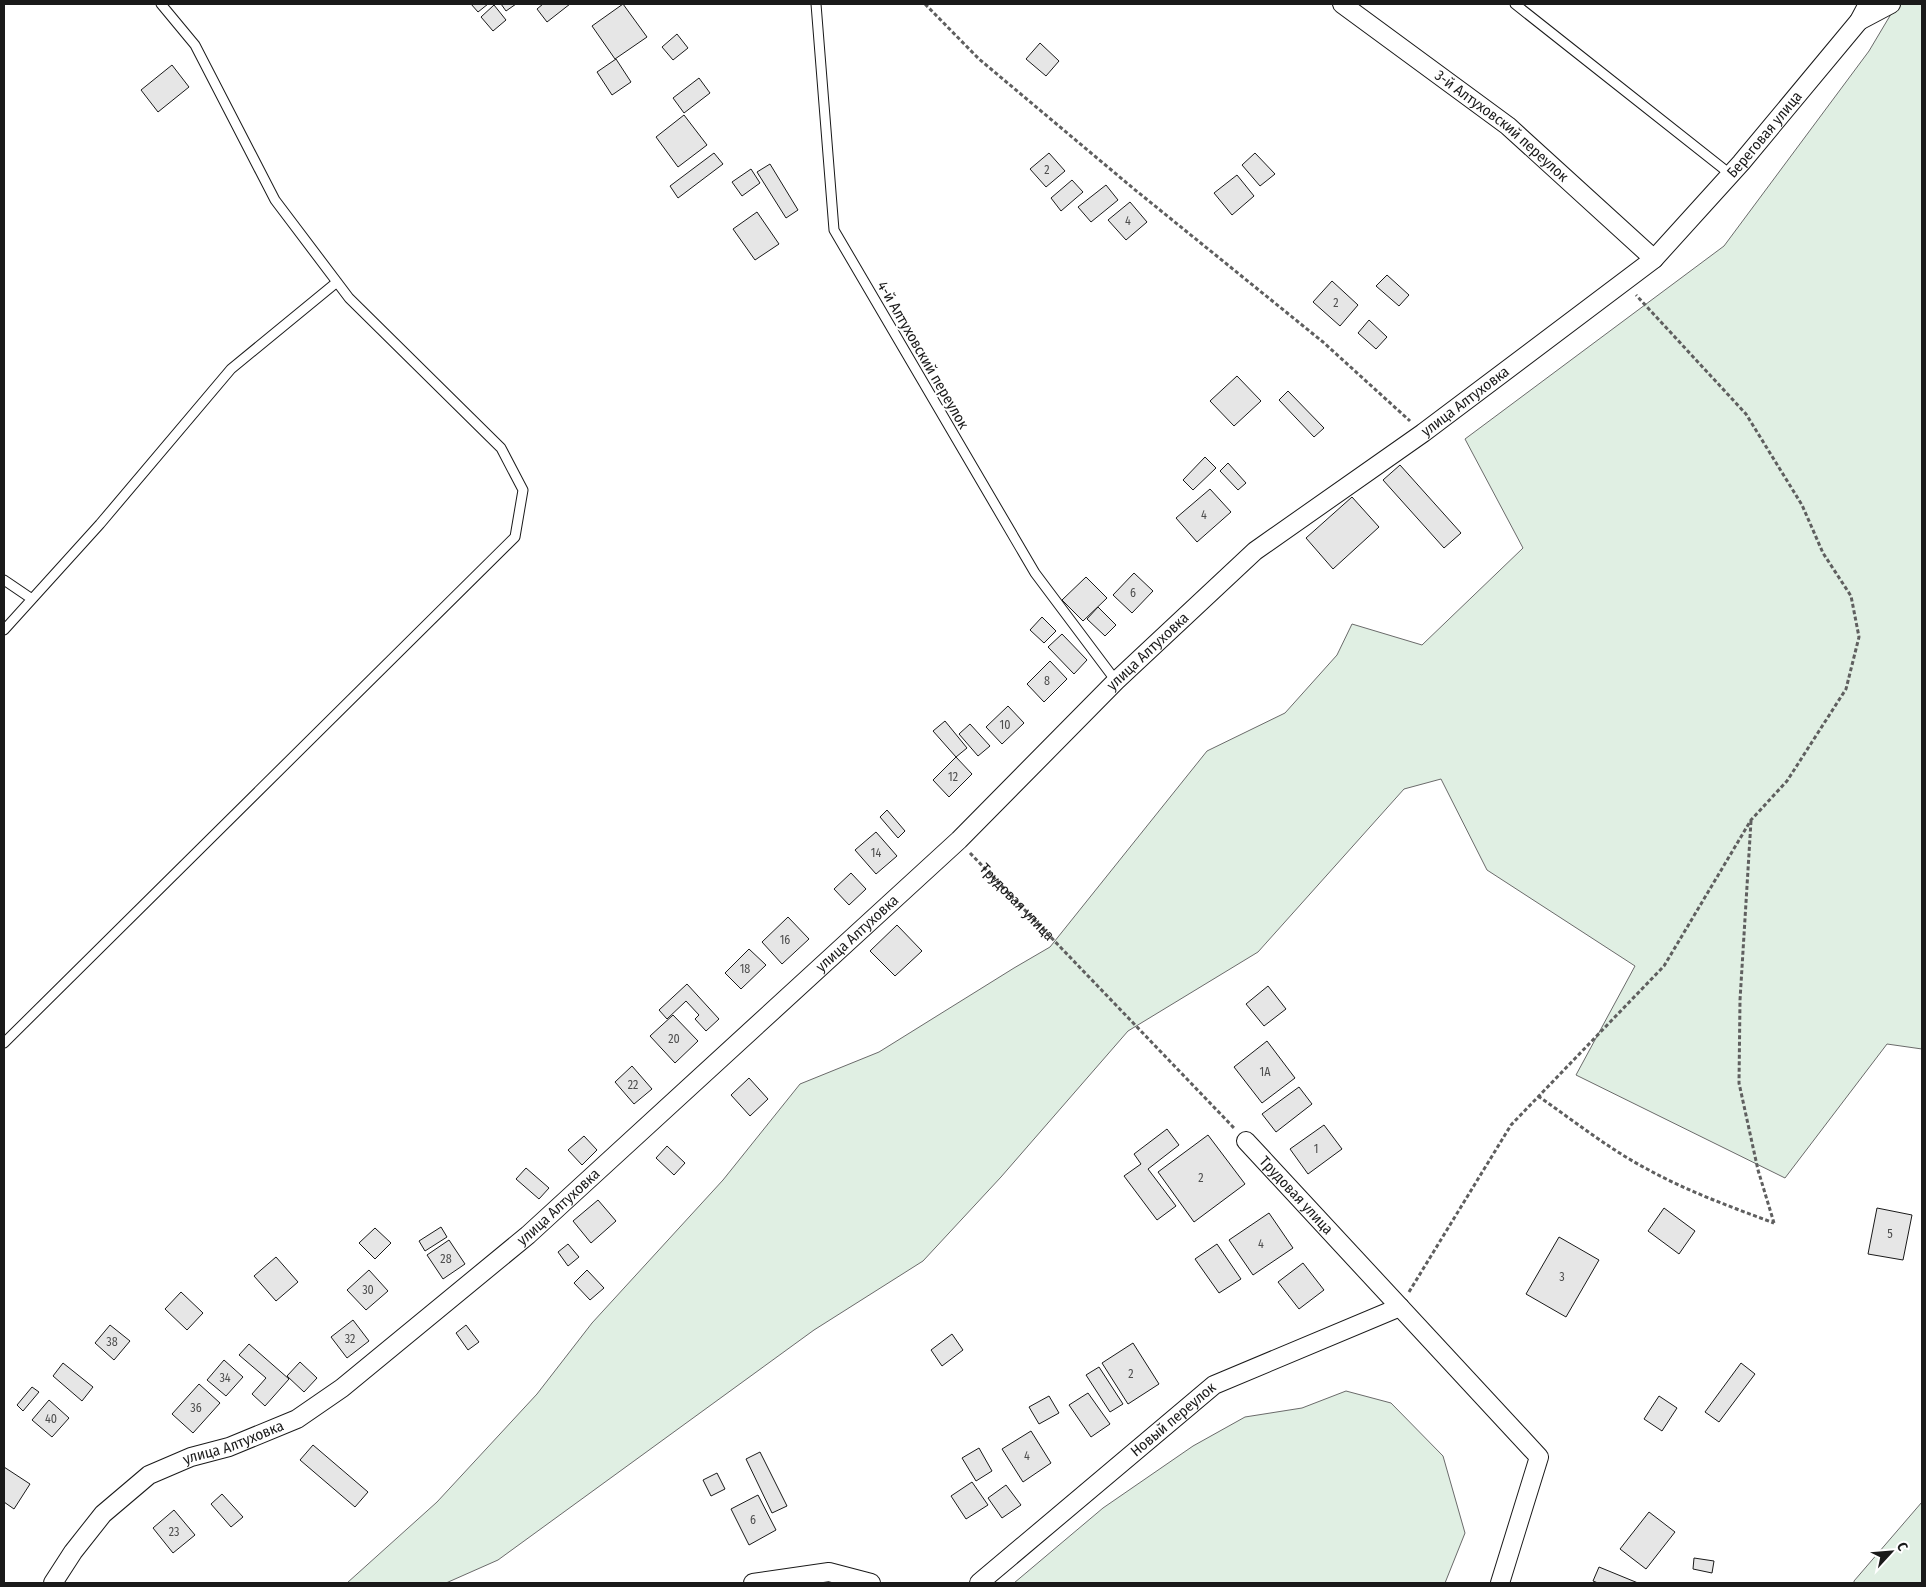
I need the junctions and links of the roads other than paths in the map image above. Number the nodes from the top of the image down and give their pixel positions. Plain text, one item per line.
1 (161, 4) edge
2 (816, 4) edge
3 (1342, 4) edge
4 (1515, 4) edge
5 (1868, 4) edge
6 (1890, 4) edge
7 (1859, 20) junction
8 (1730, 174) junction
9 (1654, 259) junction
10 (337, 282) junction
11 (4, 580) edge
12 (32, 599) junction
13 (4, 630) edge
14 (1116, 681) junction
15 (4, 1043) edge
16 (1246, 1141) road end
17 (1400, 1307) junction
18 (826, 1578) edge
19 (53, 1583) edge
20 (753, 1583) edge
21 (871, 1583) edge
22 (979, 1583) edge
23 (1500, 1583) edge

1 - 10 lane
2 - 14 lane, 4-й Алтуховский переулок
3 - 9 street, 3-й Алтуховский переулок
4 - 8 lane
5 - 7 street, Береговая улица
6 - 7 street
7 - 8 street, Береговая улица
8 - 9 street, Береговая улица
9 - 14 street, улица Алтуховка
10 - 12 lane
10 - 15 lane
11 - 12 lane
12 - 13 lane
14 - 19 street, улица Алтуховка
16 - 17 street, Трудовая улица
17 - 22 street, Новый переулок
17 - 23 street, Трудовая улица
18 - 20 street
18 - 21 street

